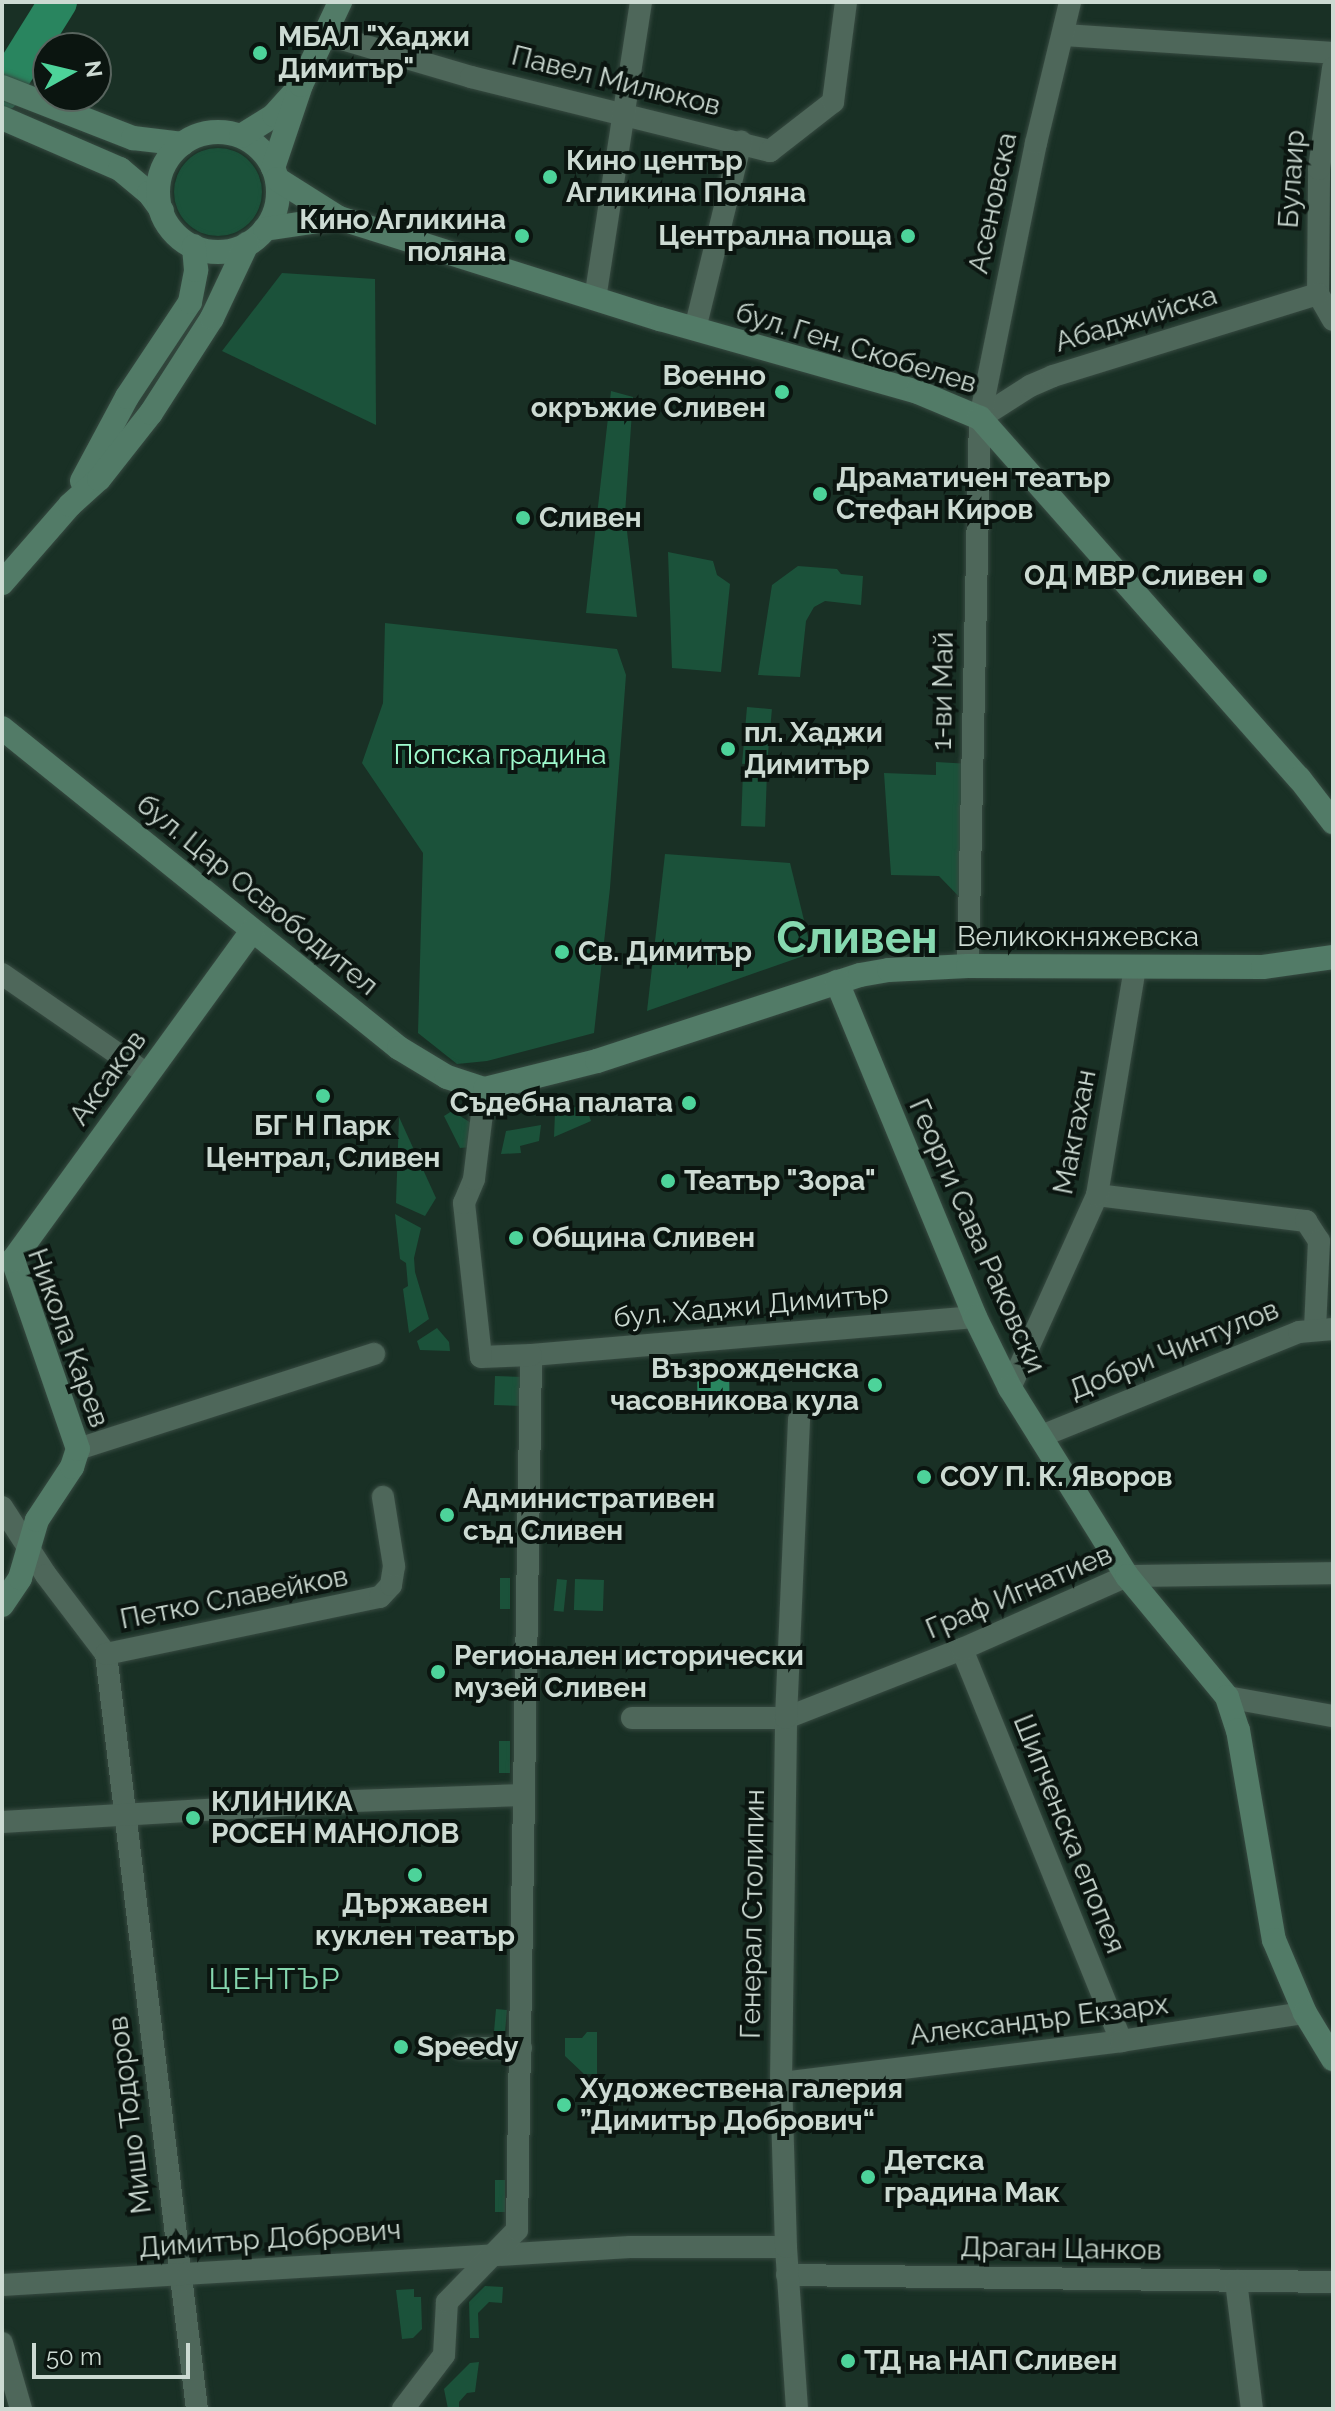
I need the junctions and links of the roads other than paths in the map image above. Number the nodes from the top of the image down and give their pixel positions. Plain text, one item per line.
1 (340, 2) edge
2 (641, 2) edge
3 (846, 2) edge
4 (1070, 2) edge
5 (325, 34) junction
6 (1064, 35) junction
7 (1333, 53) edge
8 (1333, 68) edge
9 (301, 85) junction
10 (2, 87) edge
11 (624, 114) junction
12 (2, 118) edge
13 (241, 136) junction
14 (741, 142) junction
15 (183, 144) junction
16 (275, 174) junction
17 (162, 211) junction
18 (339, 218) junction
19 (256, 236) junction
20 (194, 246) junction
21 (1318, 294) junction
22 (595, 299) junction
23 (1333, 320) edge
24 (695, 329) junction
25 (980, 418) junction
26 (70, 505) junction
27 (2, 583) edge
28 (2, 728) edge
29 (1333, 822) edge
30 (252, 931) junction
31 (1333, 957) edge
32 (968, 966) junction
33 (1135, 968) junction
34 (2, 974) edge
35 (837, 982) junction
36 (147, 1074) junction
37 (495, 1088) junction
38 (1097, 1195) junction
39 (7, 1254) edge
40 (975, 1317) junction
41 (1324, 1329) edge
42 (374, 1354) dead end
43 (531, 1355) junction
44 (1010, 1388) junction
45 (799, 1419) dead end
46 (1039, 1437) junction
47 (78, 1449) junction
48 (383, 1497) dead end
49 (2, 1507) edge
50 (29, 1547) junction
51 (1333, 1573) edge
52 (1127, 1576) junction
53 (2, 1605) edge
54 (962, 1649) junction
55 (106, 1654) junction
56 (1227, 1697) junction
57 (1333, 1716) edge
58 (632, 1718) dead end
59 (786, 1718) junction
60 (524, 1795) junction
61 (125, 1814) junction
62 (2, 1822) edge
63 (1305, 2013) junction
64 (1121, 2041) junction
65 (462, 2048) dead end
66 (521, 2048) junction
67 (1333, 2059) edge
68 (781, 2083) junction
69 (786, 2247) junction
70 (494, 2256) junction
71 (180, 2275) junction
72 (787, 2275) junction
73 (1236, 2281) junction
74 (1333, 2282) edge
75 (2, 2285) edge
76 (2, 2343) edge
77 (21, 2409) edge
78 (197, 2409) edge
79 (403, 2409) edge
80 (797, 2409) edge
81 (1252, 2409) edge

1 - 5 street
2 - 11 street
3 - 14 street, Павел Милюков
4 - 6 street, Асеновска
5 - 9 street
5 - 11 street, Павел Милюков
6 - 7 street
6 - 25 street, Асеновска
8 - 21 street, Булаир
9 - 13 street
9 - 16 street
10 - 15 street
11 - 14 street, Павел Милюков
11 - 22 street
12 - 17 street
13 - 15 street
13 - 16 street
14 - 24 street
15 - 17 street
16 - 18 street, бул. Ген. Скобелев
16 - 19 street
17 - 20 street
18 - 19 street, бул. Ген. Скобелев
18 - 22 street, бул. Ген. Скобелев
19 - 20 street
19 - 26 street
20 - 26 street
21 - 23 street
21 - 25 street, Абаджийска
22 - 24 street, бул. Ген. Скобелев
24 - 25 street, бул. Ген. Скобелев
25 - 29 street, бул. Ген. Скобелев
25 - 32 street, 1-ви Май
26 - 27 street
28 - 30 street, бул. Цар Освободител
30 - 36 street, Аксаков
30 - 37 street, бул. Цар Освободител
31 - 33 street, Великокняжевска
32 - 33 street, Великокняжевска
32 - 35 street, Великокняжевска
33 - 38 street, Макгахан
34 - 36 street
35 - 37 street, Великокняжевска
35 - 40 street, Георги Сава Раковски
36 - 39 street, Аксаков
37 - 43 street
38 - 41 street
38 - 44 street, Макгахан
39 - 47 street, Никола Карев
40 - 43 street, бул. Хаджи Димитър
40 - 44 street, Георги Сава Раковски
41 - 46 street, Добри Чинтулов
42 - 47 street
43 - 60 street
44 - 46 street, Георги Сава Раковски
45 - 59 street, Генерал Столипин
46 - 52 street, Георги Сава Раковски
47 - 50 street
48 - 55 street, Петко Славейков
49 - 50 street
50 - 53 street
50 - 55 street
51 - 52 street, Граф Игнатиев
52 - 54 street, Граф Игнатиев
52 - 56 street, Георги Сава Раковски
54 - 59 street, Граф Игнатиев
54 - 64 street, Шипченска епопея
55 - 61 street, Петко Славейков
56 - 57 street
56 - 63 street, Георги Сава Раковски
58 - 59 street
59 - 68 street, Генерал Столипин
60 - 61 street
60 - 66 street
61 - 62 street
61 - 71 street, Мишо Тодоров
63 - 64 street, Александър Екзарх
63 - 67 street, Георги Сава Раковски
64 - 68 street, Александър Екзарх
65 - 66 street
66 - 70 street
68 - 69 street, Генерал Столипин
69 - 70 street, Димитър Добрович
69 - 72 street, Генерал Столипин
70 - 71 street, Димитър Добрович
70 - 79 street
71 - 75 street, Димитър Добрович
71 - 78 street, Мишо Тодоров
72 - 73 street, Драган Цанков
72 - 80 street, Генерал Столипин
73 - 74 street, Драган Цанков
73 - 81 street
76 - 77 street

